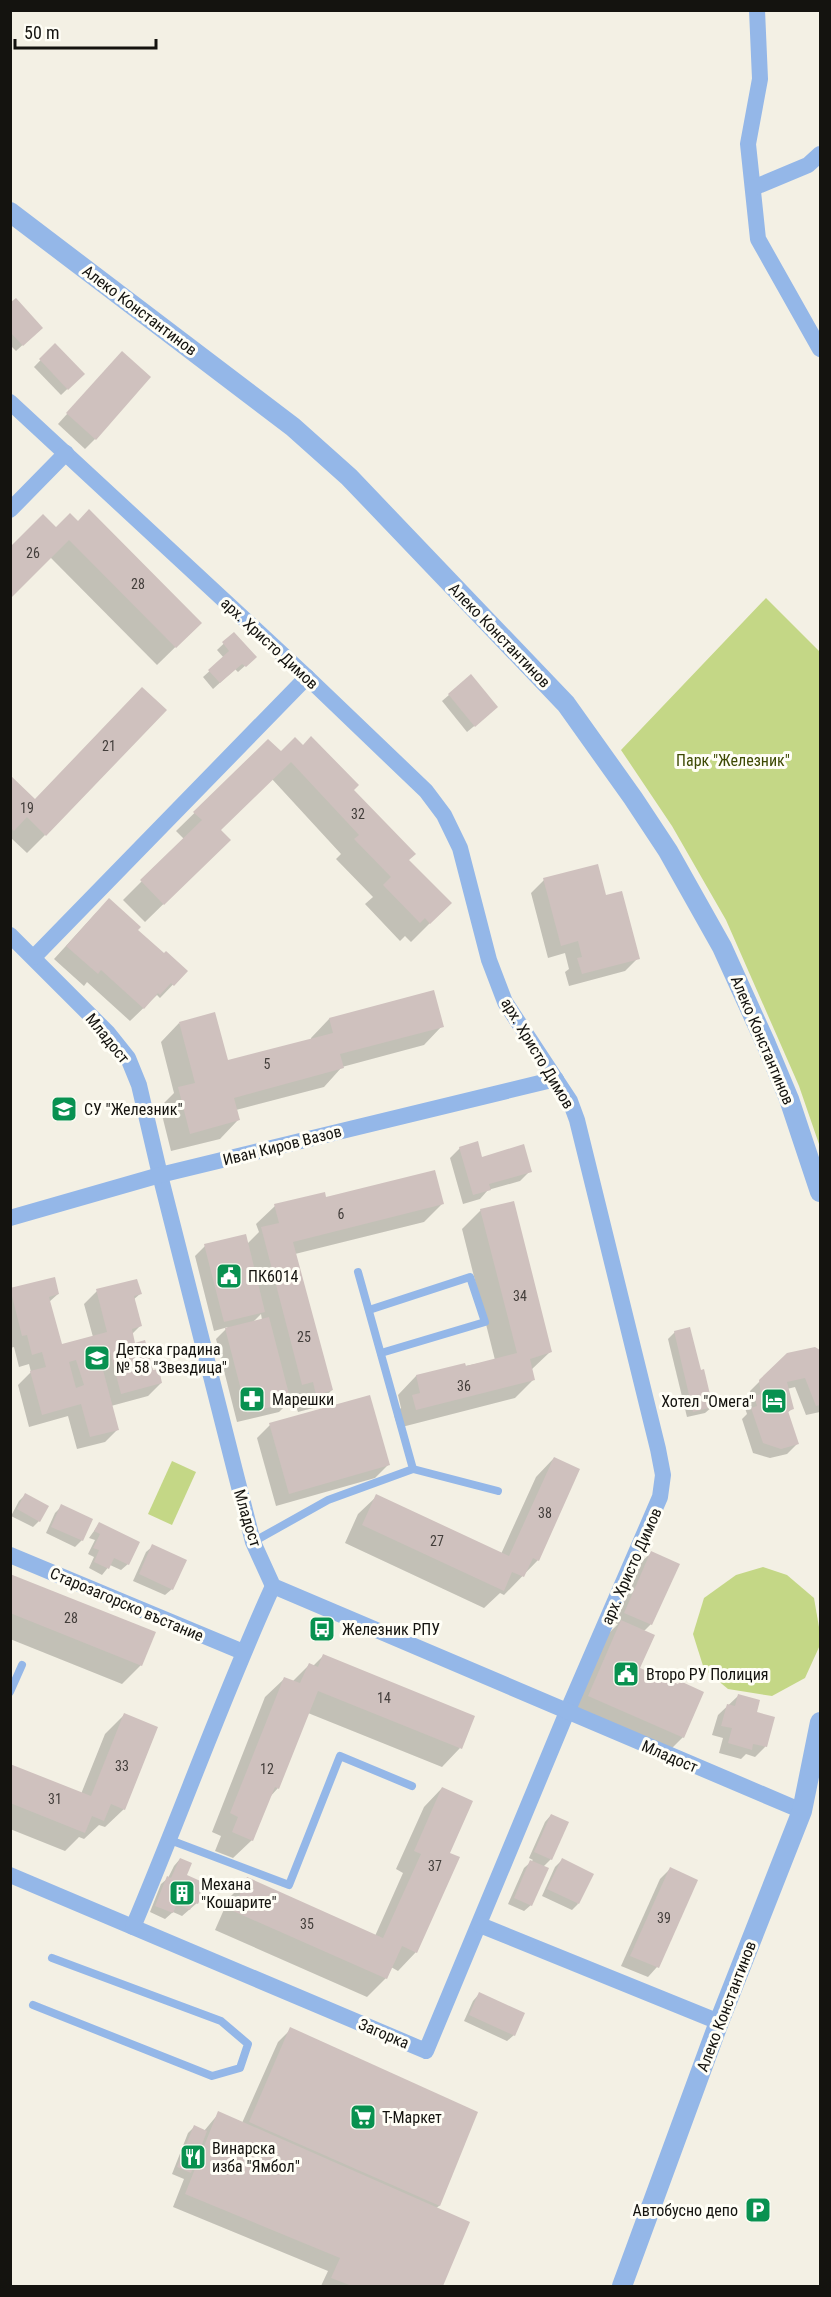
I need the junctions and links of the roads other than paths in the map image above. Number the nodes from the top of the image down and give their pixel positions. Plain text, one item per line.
1 (757, 10) edge
2 (820, 154) edge
3 (753, 188) junction
4 (10, 213) edge
5 (820, 349) edge
6 (10, 402) edge
7 (66, 453) junction
8 (10, 510) edge
9 (307, 677) junction
10 (10, 935) edge
11 (34, 957) junction
12 (556, 1079) junction
13 (160, 1175) junction
14 (820, 1192) edge
15 (10, 1218) edge
16 (358, 1272) dead end
17 (369, 1310) junction
18 (381, 1353) junction
19 (413, 1469) junction
20 (498, 1491) dead end
21 (253, 1542) junction
22 (10, 1555) edge
23 (273, 1586) junction
24 (243, 1652) junction
25 (22, 1665) dead end
26 (10, 1692) edge
27 (567, 1712) junction
28 (820, 1722) edge
29 (815, 1780) edge
30 (412, 1786) dead end
31 (802, 1811) junction
32 (170, 1840) junction
33 (10, 1875) edge
34 (480, 1925) junction
35 (133, 1927) junction
36 (52, 1958) dead end
37 (33, 2005) dead end
38 (719, 2022) junction
39 (622, 2286) edge

1 - 3 street
2 - 3 street
3 - 5 street
4 - 14 street, Алеко Константинов
6 - 7 street, арх. Христо Димов
7 - 8 street
7 - 9 street, арх. Христо Димов
9 - 11 street
9 - 12 street, арх. Христо Димов
10 - 11 street, Младост
11 - 13 street, Младост
12 - 13 street, Иван Киров Вазов
12 - 27 street, арх. Христо Димов
13 - 15 street, Иван Киров Вазов
13 - 21 street, Младост
16 - 17 lane
17 - 18 lane
17 - 18 lane
18 - 19 lane
19 - 20 lane
19 - 21 lane
21 - 23 street, Младост
22 - 24 street, Старозагорско въстание
23 - 24 street
23 - 27 street, Младост
24 - 32 street
25 - 26 lane
27 - 31 street, Младост
27 - 34 street, арх. Христо Димов
28 - 29 street, Алеко Константинов
29 - 31 street, Алеко Константинов
30 - 32 lane
31 - 38 street, Алеко Константинов
32 - 35 street
33 - 35 street, Загорка
34 - 35 street, Загорка
34 - 38 street
36 - 37 lane
38 - 39 street, Алеко Константинов

